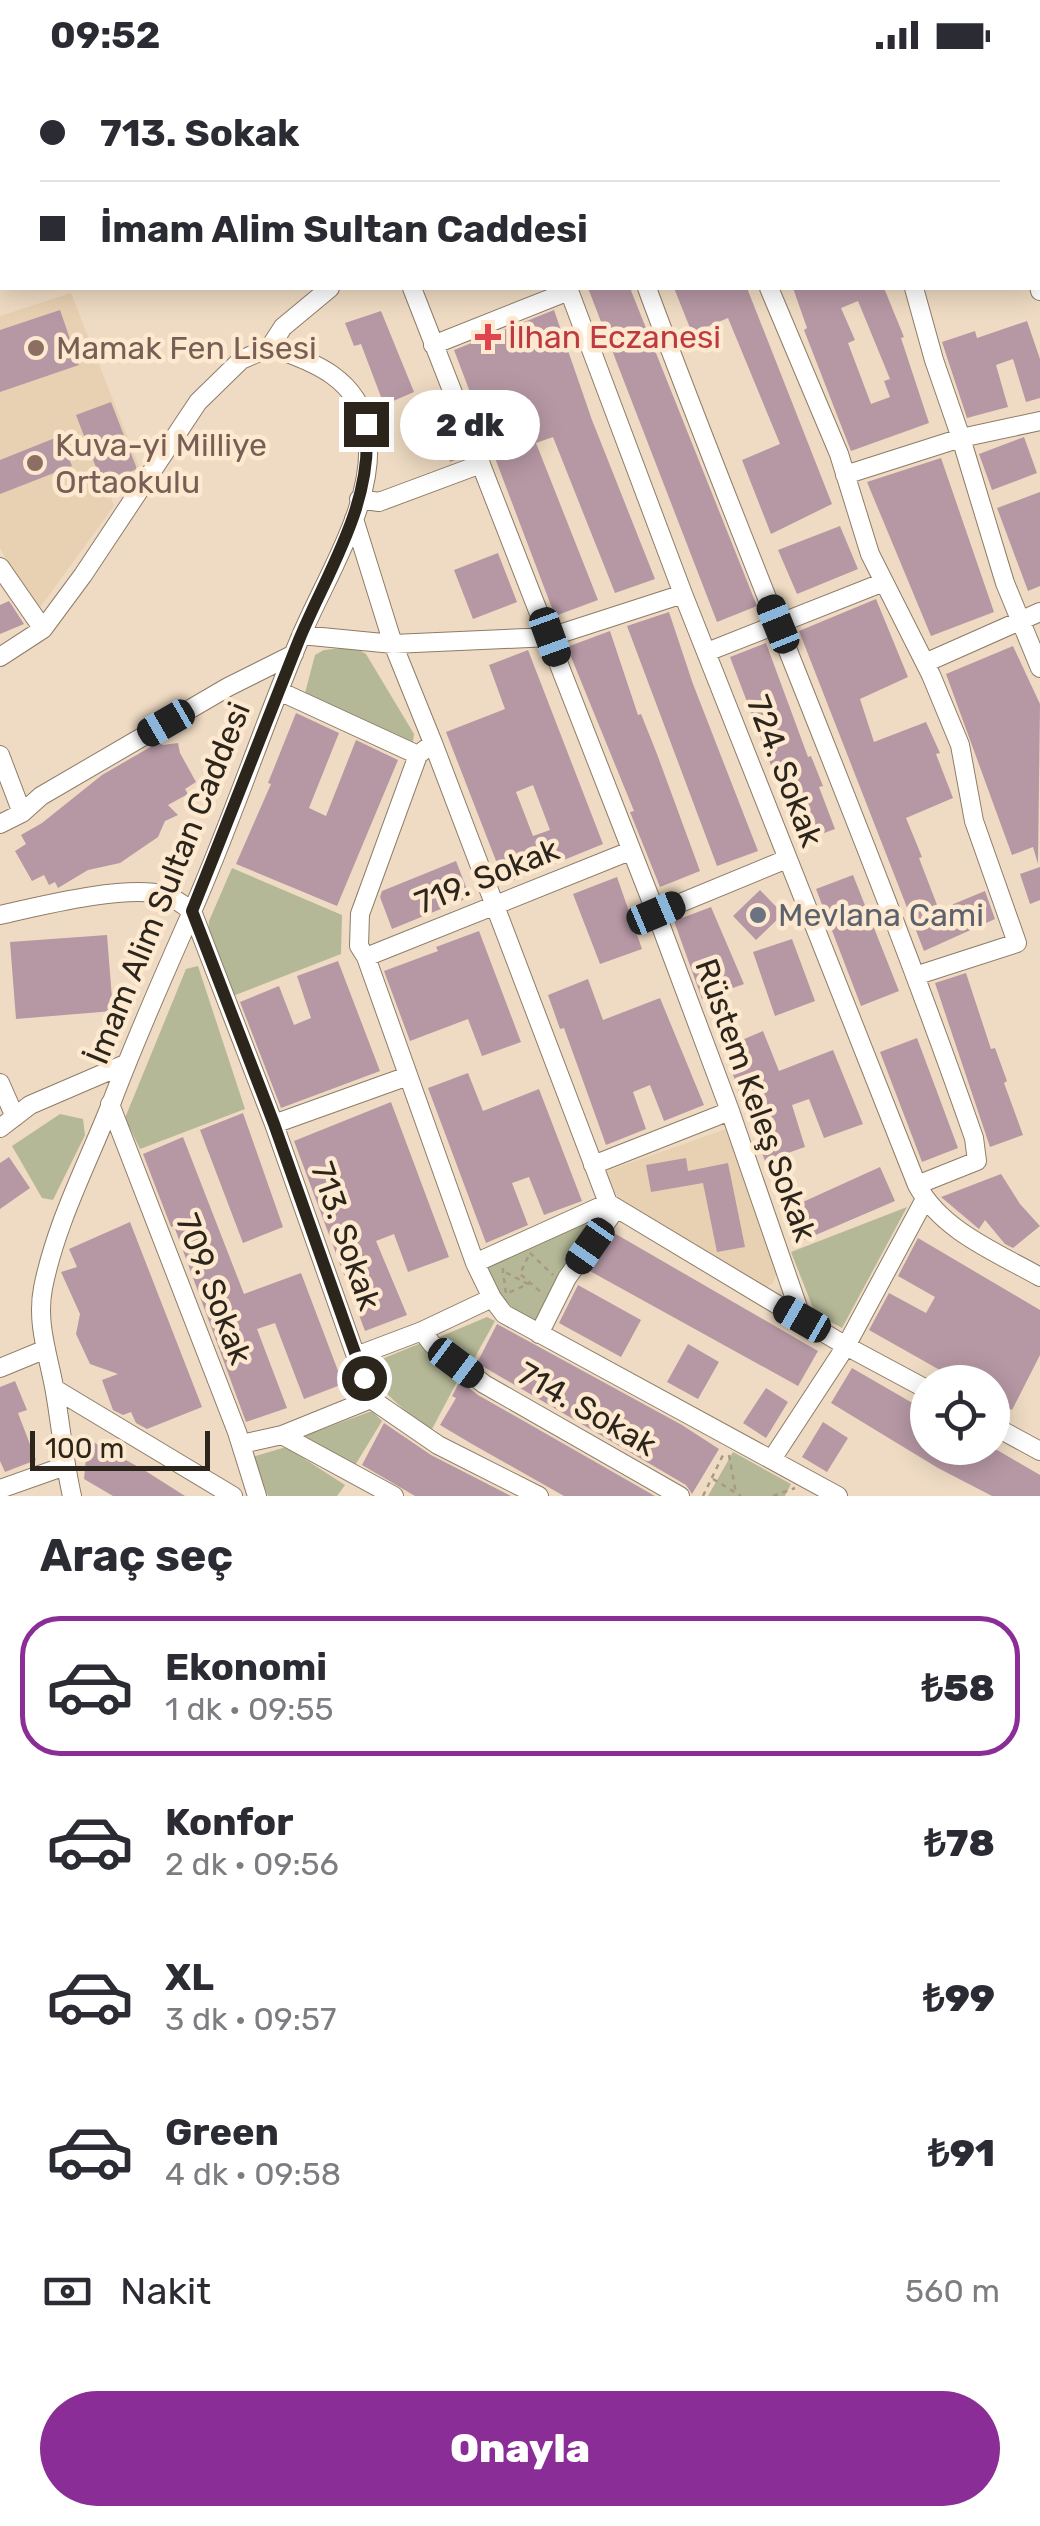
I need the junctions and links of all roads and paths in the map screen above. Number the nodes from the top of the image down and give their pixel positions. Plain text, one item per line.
1 (328, 290) edge
2 (413, 290) edge
3 (566, 290) edge
4 (568, 290) edge
5 (648, 290) edge
6 (771, 290) edge
7 (915, 290) edge
8 (433, 345) junction
9 (270, 346) junction
10 (1040, 420) edge
11 (962, 438) junction
12 (481, 464) junction
13 (845, 476) junction
14 (360, 500) junction
15 (354, 519) junction
16 (0, 567) edge
17 (884, 582) junction
18 (7, 588) edge
19 (683, 594) junction
20 (1040, 612) edge
21 (1020, 621) junction
22 (778, 624) junction
23 (44, 629) junction
24 (302, 635) junction
25 (550, 637) junction
26 (393, 644) junction
27 (707, 652) junction
28 (294, 654) junction
29 (0, 657) edge
30 (926, 663) junction
31 (1040, 668) edge
32 (279, 692) junction
33 (426, 749) junction
34 (0, 756) edge
35 (22, 813) junction
36 (0, 824) edge
37 (630, 851) junction
38 (787, 859) junction
39 (496, 905) junction
40 (192, 911) junction
41 (656, 913) junction
42 (0, 916) edge
43 (366, 957) junction
44 (918, 975) junction
45 (123, 1066) junction
46 (408, 1076) junction
47 (0, 1083) edge
48 (110, 1104) junction
49 (730, 1111) junction
50 (7, 1122) edge
51 (274, 1124) junction
52 (592, 1165) junction
53 (921, 1192) junction
54 (612, 1206) junction
55 (528, 1246) junction
56 (475, 1263) junction
57 (503, 1270) joint
58 (1039, 1274) edge
59 (492, 1298) junction
60 (802, 1319) junction
61 (422, 1331) junction
62 (539, 1334) junction
63 (846, 1346) junction
64 (46, 1350) junction
65 (356, 1356) junction
66 (0, 1368) edge
67 (910, 1380) edge
68 (54, 1388) junction
69 (371, 1399) junction
70 (282, 1435) junction
71 (1010, 1435) edge
72 (242, 1444) junction
73 (1040, 1451) edge
74 (772, 1460) junction
75 (65, 1466) junction
76 (712, 1478) junction
77 (0, 1488) edge
78 (798, 1488) dead end
79 (736, 1493) junction
80 (72, 1496) edge
81 (233, 1496) edge
82 (257, 1496) edge
83 (394, 1496) edge
84 (539, 1496) edge
85 (680, 1496) edge
86 (703, 1496) edge
87 (742, 1496) edge
88 (773, 1496) edge
89 (838, 1496) edge

1 - 9 street
2 - 8 street, Rüstem Keleş Sokak
3 - 8 street
4 - 19 street, 724. Sokak
5 - 22 street
6 - 13 street
7 - 11 street
8 - 12 street, Rüstem Keleş Sokak
9 - 14 street, İmam Alim Sultan Caddesi
9 - 23 street
10 - 11 street
11 - 13 street
11 - 21 street
12 - 14 street
12 - 25 street, Rüstem Keleş Sokak
13 - 17 street
14 - 15 street, İmam Alim Sultan Caddesi
15 - 24 street, İmam Alim Sultan Caddesi
15 - 26 street
16 - 18 street
17 - 22 street
17 - 30 street
18 - 23 street
19 - 25 street
19 - 27 street, 724. Sokak
20 - 21 street
21 - 30 street
21 - 31 street
22 - 27 street
22 - 44 street
23 - 29 street
24 - 26 street
24 - 28 street, İmam Alim Sultan Caddesi
25 - 26 street
25 - 37 street, Rüstem Keleş Sokak
26 - 33 street
27 - 38 street, 724. Sokak
28 - 32 street, İmam Alim Sultan Caddesi
28 - 35 street
30 - 44 street
32 - 33 street
32 - 40 street, İmam Alim Sultan Caddesi
33 - 39 street
33 - 43 street
34 - 35 street
35 - 36 street
37 - 39 street, 719. Sokak
37 - 41 street, Rüstem Keleş Sokak
38 - 41 street
38 - 53 street, 724. Sokak
39 - 43 street, 719. Sokak
39 - 52 street
40 - 42 street
40 - 45 street, İmam Alim Sultan Caddesi
40 - 51 street, 713. Sokak
41 - 49 street, Rüstem Keleş Sokak
43 - 46 street
44 - 53 street
45 - 48 street, İmam Alim Sultan Caddesi
45 - 50 street
46 - 51 street
46 - 56 street
47 - 50 street
48 - 64 street, İmam Alim Sultan Caddesi
48 - 72 street, 709. Sokak
49 - 52 street
49 - 60 street, Rüstem Keleş Sokak
51 - 65 street, 713. Sokak
52 - 54 street
53 - 58 street, 724. Sokak
53 - 63 street
54 - 55 street
54 - 60 street
54 - 62 street
55 - 55 path
55 - 56 street
56 - 59 street
57 - 57 path
59 - 61 street
59 - 62 street
60 - 63 street
61 - 65 street
61 - 85 street, 714. Sokak
62 - 74 street
63 - 67 street
63 - 74 street
64 - 66 street
64 - 68 street, İmam Alim Sultan Caddesi
65 - 69 street, 713. Sokak
68 - 75 street, İmam Alim Sultan Caddesi
68 - 81 street
69 - 70 street
69 - 84 street
70 - 72 street
70 - 83 street
71 - 73 street
72 - 82 street, 709. Sokak
74 - 89 street
75 - 77 street
75 - 80 street, İmam Alim Sultan Caddesi
76 - 79 path
76 - 79 path
76 - 86 path
78 - 88 path
79 - 87 path

